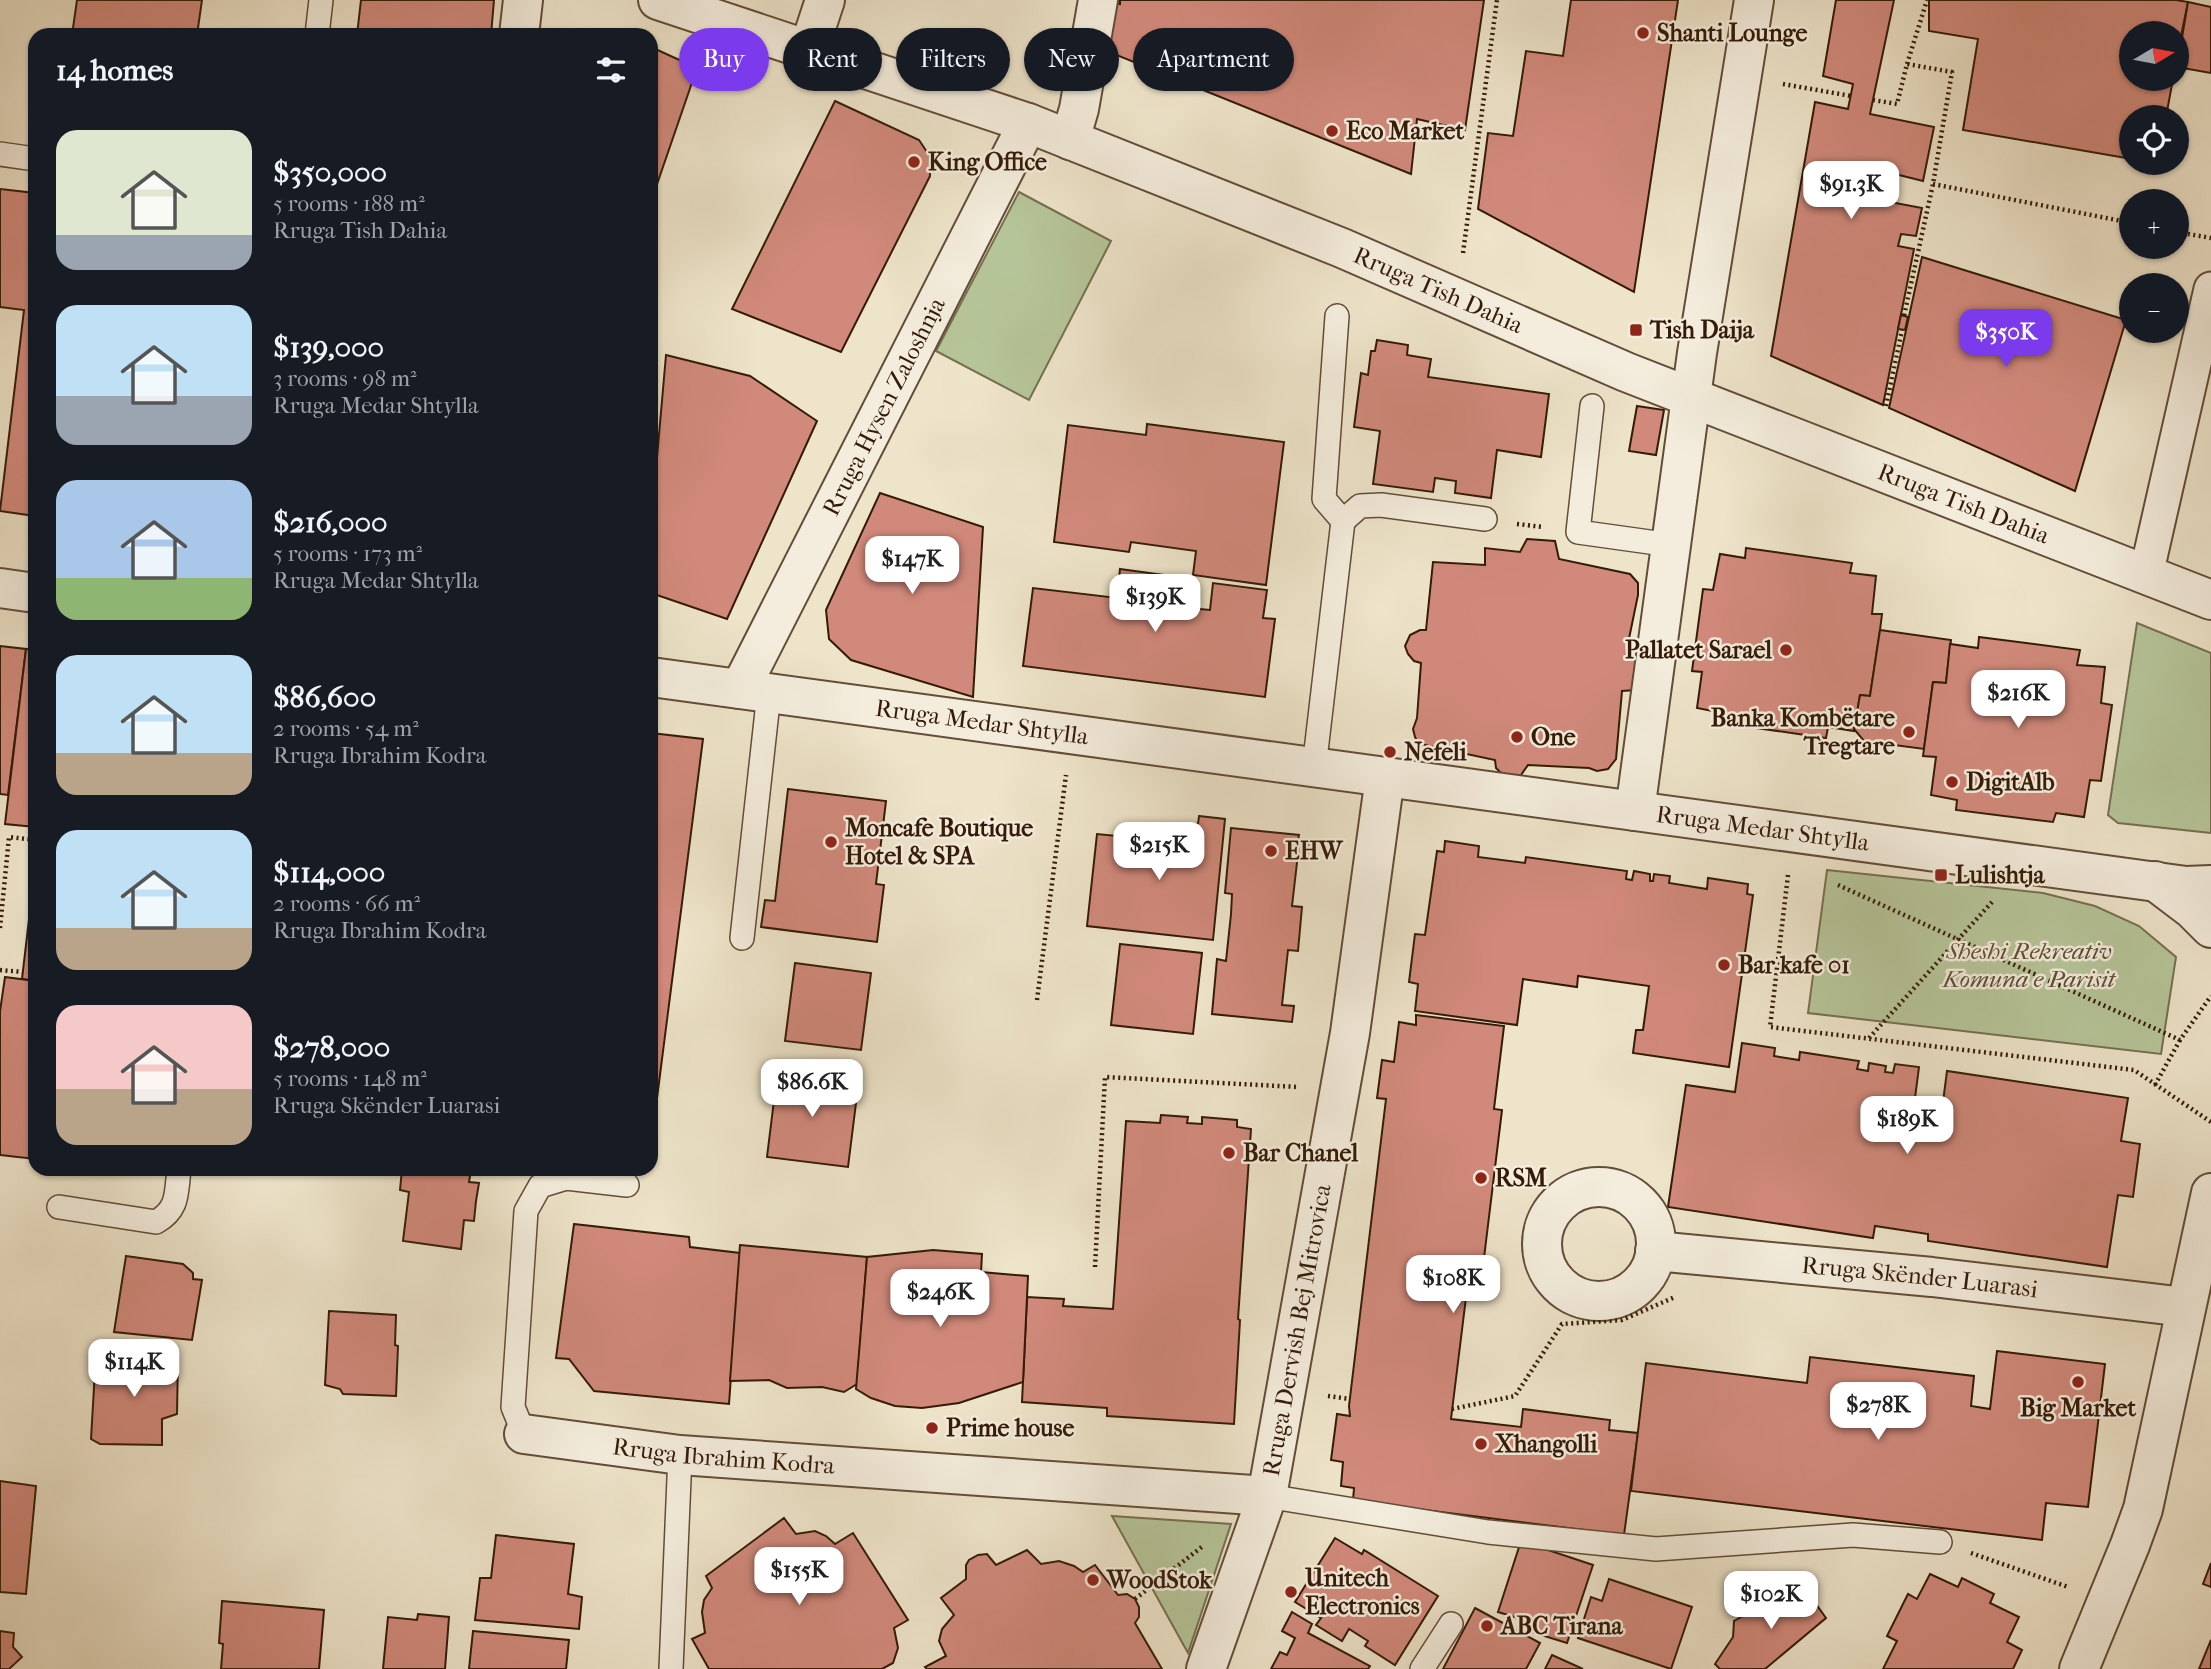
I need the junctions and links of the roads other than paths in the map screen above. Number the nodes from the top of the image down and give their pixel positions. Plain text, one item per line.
1 (321, 0) edge
2 (523, 0) edge
3 (659, 0) edge
4 (825, 0) edge
5 (1098, 0) edge
6 (1754, 0) edge
7 (318, 28) edge
8 (520, 28) edge
9 (816, 28) edge
10 (783, 42) edge
11 (882, 75) edge
12 (1028, 123) junction
13 (1070, 140) junction
14 (0, 154) edge
15 (28, 158) edge
16 (2211, 289) edge
17 (1337, 316) dead end
18 (1690, 397) junction
19 (1592, 406) dead end
20 (1485, 519) road end
21 (1343, 521) junction
22 (1671, 545) junction
23 (2146, 575) junction
24 (0, 588) edge
25 (28, 592) edge
26 (2211, 600) edge
27 (658, 678) edge
28 (755, 691) junction
29 (1314, 768) junction
30 (1385, 777) junction
31 (1635, 811) junction
32 (2155, 881) junction
33 (2211, 885) edge
34 (2211, 928) edge
35 (741, 938) dead end
36 (178, 1176) edge
37 (627, 1185) dead end
38 (2211, 1193) edge
39 (59, 1207) dead end
40 (1655, 1251) dead end
41 (2185, 1307) junction
42 (524, 1434) joint
43 (680, 1455) junction
44 (1267, 1496) junction
45 (1940, 1542) road end
46 (1451, 1624) dead end
47 (671, 1669) edge
48 (1206, 1669) edge
49 (1422, 1669) edge
50 (2079, 1669) edge

1 - 7 lane
2 - 8 street
3 - 10 street, Rruga Tish Dahia
4 - 9 street
5 - 13 street
6 - 18 street
11 - 12 street, Rruga Tish Dahia
12 - 13 street, Rruga Tish Dahia
12 - 28 street, Rruga Hysen Zaloshnja
13 - 18 street, Rruga Tish Dahia
14 - 15 lane
16 - 23 street
17 - 21 lane
18 - 22 street
18 - 23 street, Rruga Tish Dahia
19 - 22 lane
20 - 21 lane
21 - 29 lane
22 - 31 street
23 - 26 street, Rruga Tish Dahia
24 - 25 street
27 - 28 street, Rruga Medar Shtylla
28 - 29 street, Rruga Medar Shtylla
28 - 35 lane
29 - 30 street, Rruga Medar Shtylla
30 - 31 street, Rruga Medar Shtylla
30 - 44 street, Rruga Dervish Bej Mitrovica
31 - 32 street, Rruga Medar Shtylla
32 - 33 street, Rruga Medar Shtylla
32 - 34 street
36 - 39 lane
37 - 42 lane, Rruga Ibrahim Kodra
38 - 41 street
40 - 41 street, Rruga Skënder Luarasi
41 - 50 street
42 - 43 street, Rruga Ibrahim Kodra
43 - 44 street, Rruga Ibrahim Kodra
43 - 47 lane
44 - 45 lane
44 - 48 street, Rruga Dervish Bej Mitrovica
46 - 49 lane

